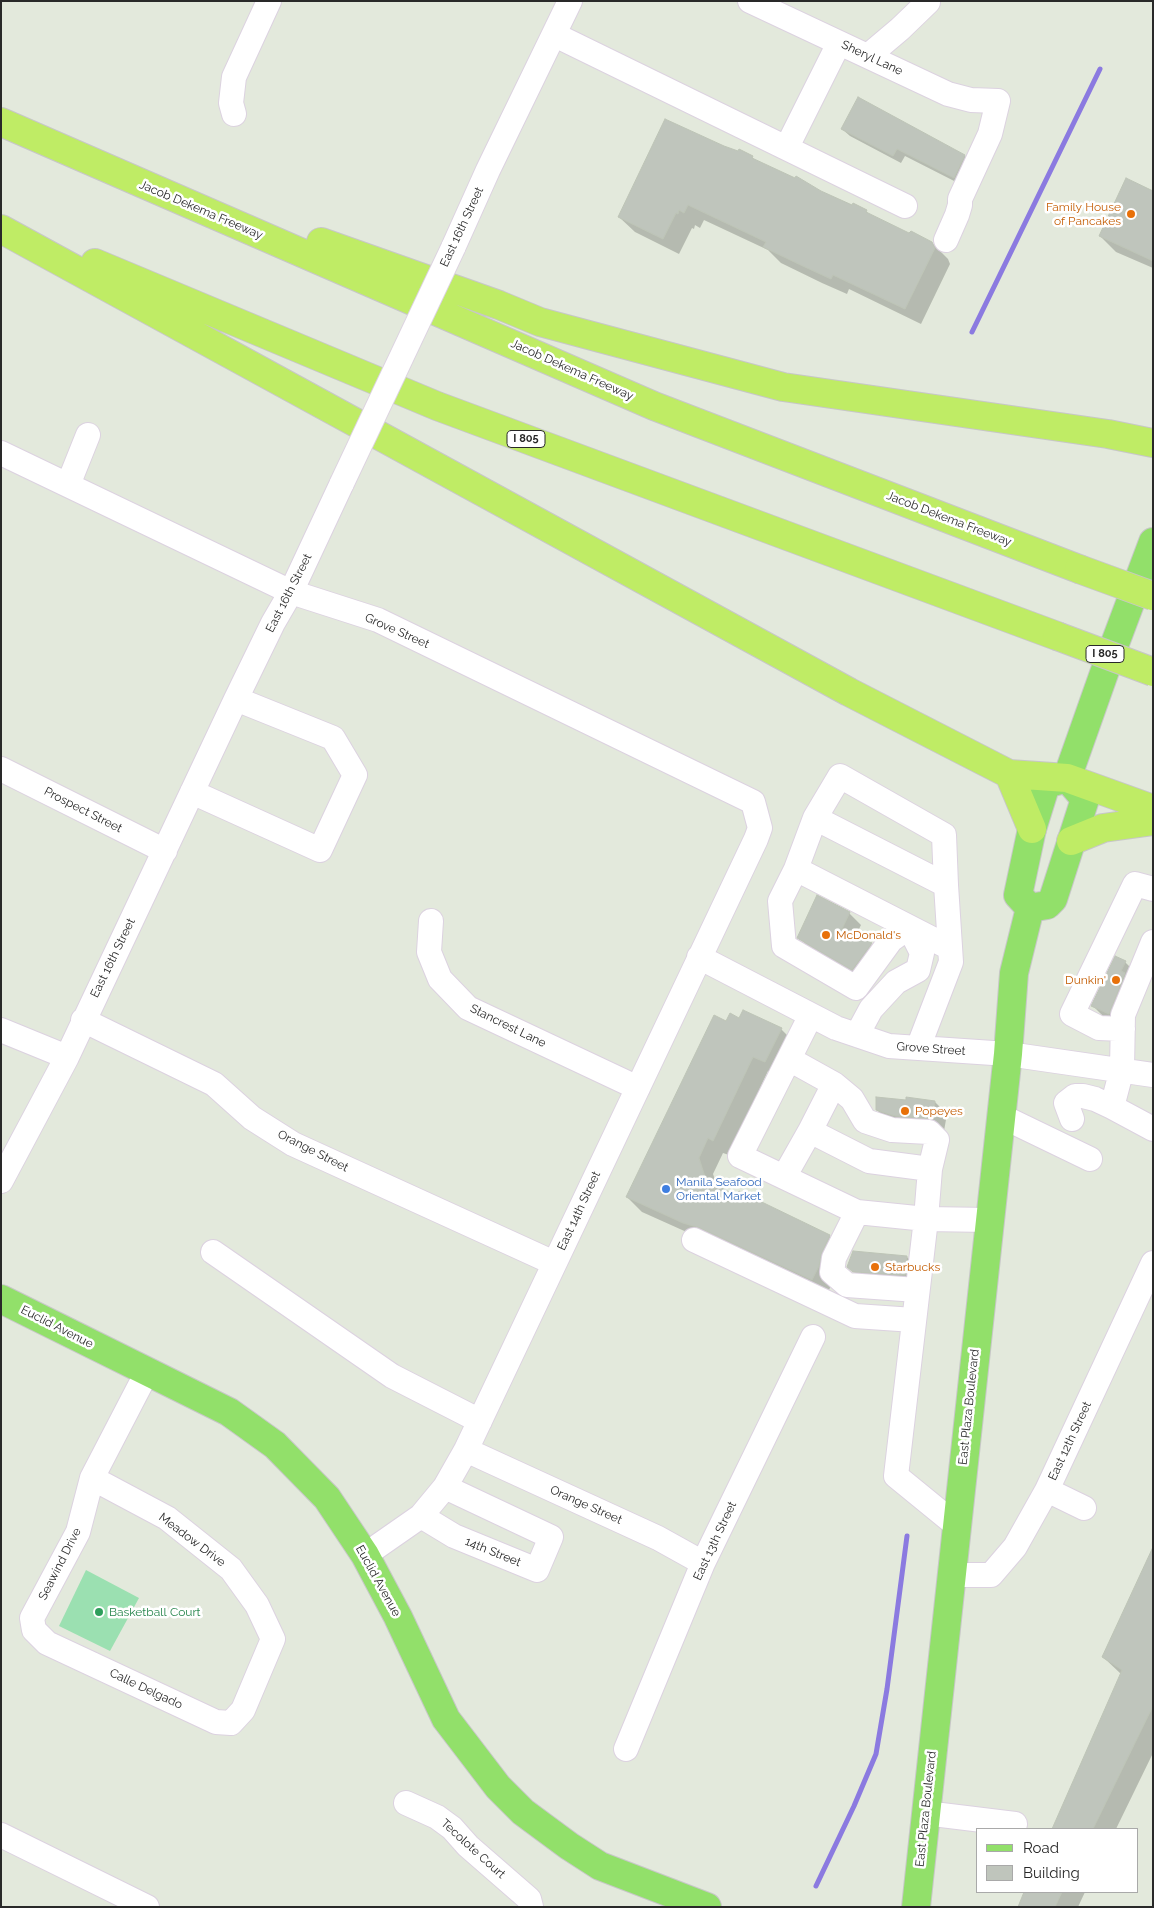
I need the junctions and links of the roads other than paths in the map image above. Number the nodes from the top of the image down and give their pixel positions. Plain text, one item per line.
1 (269, 1) edge
2 (570, 1) edge
3 (750, 1) edge
4 (926, 1) edge
5 (779, 8) edge
6 (555, 34) junction
7 (839, 43) junction
8 (868, 56) junction
9 (234, 114) dead end
10 (1, 122) edge
11 (33, 137) junction
12 (787, 147) junction
13 (905, 206) dead end
14 (1, 224) edge
15 (1, 229) edge
16 (946, 240) dead end
17 (88, 435) dead end
18 (1153, 443) edge
19 (1, 453) edge
20 (68, 485) junction
21 (1153, 542) edge
22 (291, 592) junction
23 (1153, 596) edge
24 (1153, 672) edge
25 (236, 699) junction
26 (1, 769) edge
27 (1009, 774) junction
28 (1068, 778) junction
29 (192, 792) junction
30 (1153, 809) edge
31 (816, 818) junction
32 (1153, 820) edge
33 (1032, 829) junction
34 (756, 839) joint
35 (1070, 841) junction
36 (165, 851) junction
37 (796, 869) junction
38 (946, 885) junction
39 (1153, 889) edge
40 (1030, 908) junction
41 (431, 922) dead end
42 (909, 927) junction
43 (1153, 942) edge
44 (950, 948) junction
45 (699, 956) junction
46 (811, 1015) junction
47 (83, 1020) junction
48 (1123, 1029) junction
49 (1, 1030) edge
50 (857, 1035) junction
51 (918, 1048) junction
52 (1008, 1054) junction
53 (67, 1057) junction
54 (789, 1059) junction
55 (1122, 1069) junction
56 (1153, 1075) edge
57 (834, 1084) junction
58 (638, 1088) junction
59 (1112, 1107) junction
60 (1001, 1116) junction
61 (1072, 1119) dead end
62 (1153, 1129) edge
63 (810, 1131) junction
64 (1090, 1159) dead end
65 (930, 1169) junction
66 (784, 1177) junction
67 (1, 1182) edge
68 (857, 1212) junction
69 (926, 1219) junction
70 (989, 1220) junction
71 (694, 1240) dead end
72 (213, 1252) dead end
73 (554, 1263) junction
74 (1153, 1263) edge
75 (917, 1290) junction
76 (1, 1299) edge
77 (914, 1320) junction
78 (813, 1336) dead end
79 (147, 1372) junction
80 (480, 1421) junction
81 (466, 1450) junction
82 (92, 1478) junction
83 (445, 1487) junction
84 (1046, 1490) junction
85 (1084, 1508) dead end
86 (421, 1516) junction
87 (956, 1525) junction
88 (365, 1555) junction
89 (703, 1563) junction
90 (951, 1575) junction
91 (47, 1643) joint
92 (243, 1710) joint
93 (626, 1749) dead end
94 (406, 1803) dead end
95 (925, 1813) junction
96 (1015, 1824) dead end
97 (1, 1835) edge
98 (147, 1907) edge
99 (532, 1907) edge
100 (706, 1907) edge
101 (916, 1907) edge

1 - 9 street
2 - 6 street, East 16th Street
3 - 5 street, Sheryl Lane
4 - 8 street
5 - 7 street, Sheryl Lane
6 - 12 street
6 - 22 street, East 16th Street, bridge
7 - 8 street, Sheryl Lane
7 - 12 street
8 - 16 street, Sheryl Lane
10 - 11 highway, Jacob Dekema Freeway
11 - 18 highway
11 - 23 highway, Jacob Dekema Freeway, bridge
12 - 13 street
14 - 24 highway, I 805, bridge
15 - 27 highway
17 - 20 street
19 - 20 street, Grove Street
20 - 22 street, Grove Street
21 - 28 main road
22 - 25 street, East 16th Street
22 - 34 street, Grove Street
25 - 29 street, East 16th Street
25 - 29 street
26 - 36 street, Prospect Street
27 - 28 highway
27 - 33 highway
28 - 30 highway
28 - 33 main road
28 - 35 main road
29 - 36 street, East 16th Street
31 - 37 street
31 - 38 street
31 - 38 street
32 - 35 highway
33 - 40 main road
34 - 45 street, East 14th Street
35 - 40 main road
36 - 47 street, East 16th Street
37 - 42 street
37 - 42 street
38 - 44 street
39 - 48 street
40 - 52 main road, East Plaza Boulevard
41 - 58 street, Stancrest Lane
42 - 44 street
42 - 50 street
43 - 48 street
44 - 51 street
45 - 46 street, Grove Street
45 - 58 street, East 14th Street
46 - 50 street, Grove Street
46 - 54 street
47 - 53 street, East 16th Street
47 - 73 street, Orange Street
48 - 55 street
49 - 53 street
50 - 51 street, Grove Street
51 - 52 street, Grove Street
52 - 55 street, Grove Street
52 - 60 main road, East Plaza Boulevard
53 - 67 street, East 16th Street
54 - 57 street
54 - 66 street
55 - 56 street, Grove Street
55 - 59 street
57 - 63 street
57 - 65 street
58 - 73 street, East 14th Street
59 - 61 street
59 - 62 street
60 - 64 street
60 - 70 main road, East Plaza Boulevard
63 - 65 street
63 - 66 street
65 - 69 street
66 - 68 street
68 - 69 street
68 - 75 street
69 - 70 street
69 - 75 street
70 - 87 main road, East Plaza Boulevard
71 - 77 street
72 - 80 street
73 - 80 street, East 14th Street
74 - 84 street, East 12th Street
75 - 77 street
76 - 79 main road, Euclid Avenue
77 - 87 street
78 - 89 street, East 13th Street
79 - 82 street, Seawind Drive
79 - 88 main road, Euclid Avenue
80 - 81 street, East 14th Street
81 - 83 street, East 14th Street
81 - 89 street, Orange Street
82 - 91 street, Seawind Drive
82 - 92 street, Meadow Drive
83 - 86 street, East 14th Street
83 - 86 street, 14th Street
84 - 85 street
84 - 90 street, East 12th Street
86 - 88 street, East 14th Street
87 - 90 main road, East Plaza Boulevard
88 - 100 main road, Euclid Avenue
89 - 93 street, East 13th Street
90 - 95 main road, East Plaza Boulevard
91 - 92 street, Calle Delgado
94 - 99 street, Tecolote Court
95 - 96 street
95 - 101 main road, East Plaza Boulevard
97 - 98 street

